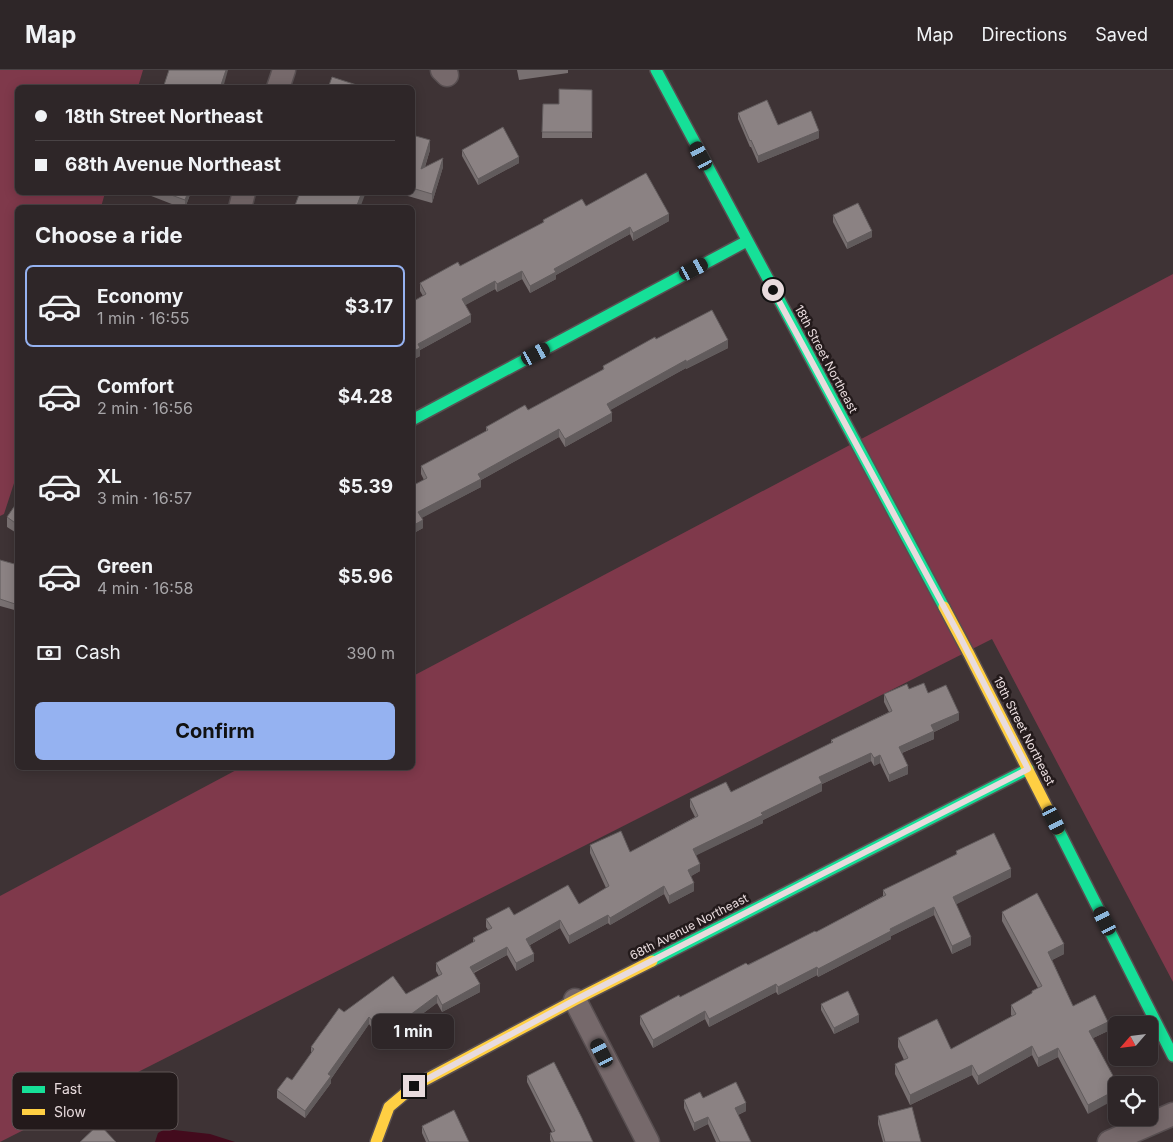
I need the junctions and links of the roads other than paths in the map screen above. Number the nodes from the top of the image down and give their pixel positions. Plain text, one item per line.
1 (284, 70) edge
2 (656, 70) edge
3 (279, 85) edge
4 (747, 241) junction
5 (415, 418) edge
6 (958, 633) joint
7 (1028, 769) junction
8 (575, 1000) junction
9 (1173, 1056) edge
10 (1173, 1114) edge
11 (376, 1142) edge
12 (648, 1142) edge
13 (1109, 1142) edge

1 - 3 street
2 - 4 street, 18th Street Northeast
4 - 5 street
4 - 6 street, 18th Street Northeast
6 - 7 street, 19th Street Northeast
7 - 8 street, 68th Avenue Northeast
7 - 9 street, 19th Street Northeast
8 - 11 street, 68th Avenue Northeast
8 - 12 street
10 - 13 street

